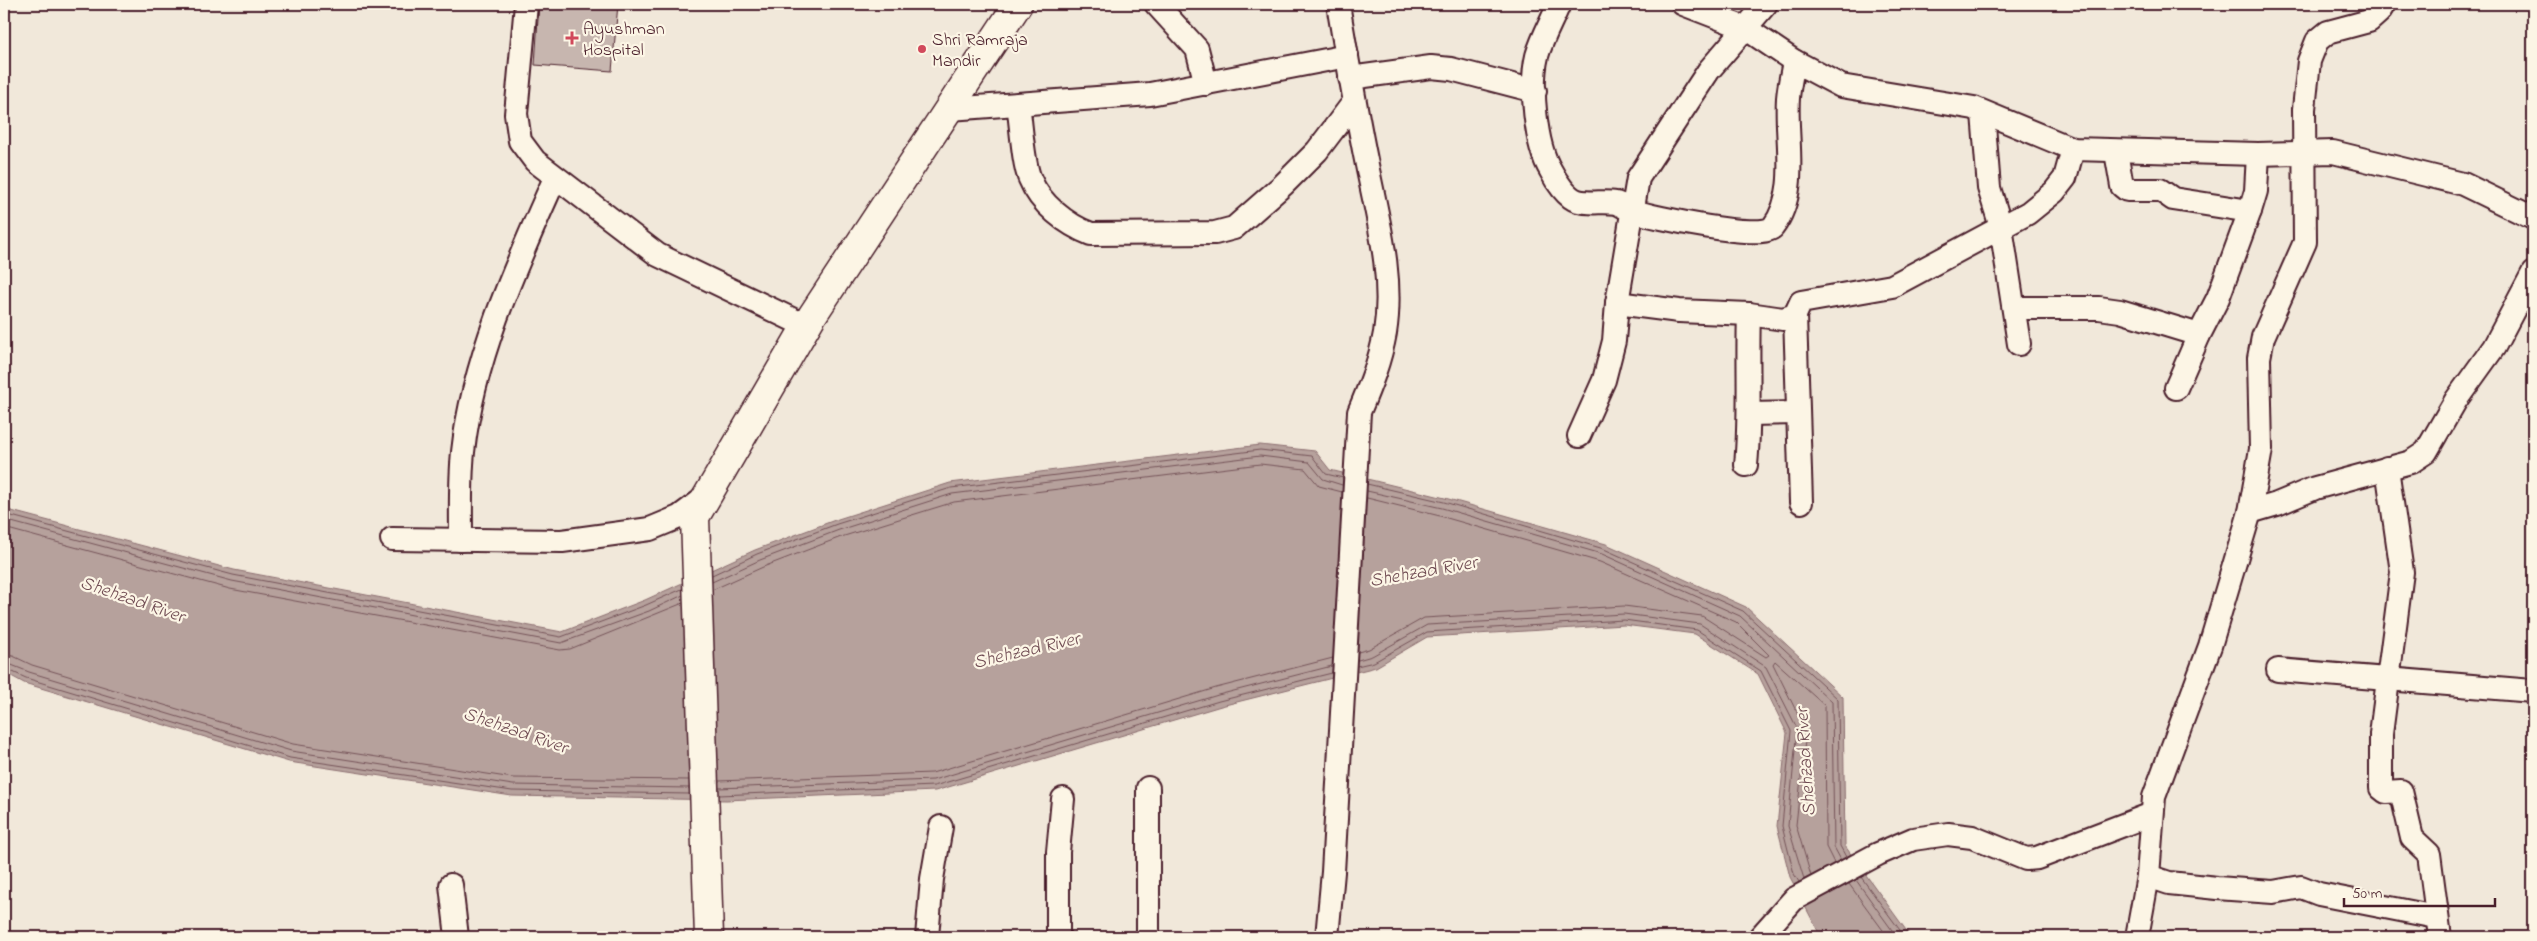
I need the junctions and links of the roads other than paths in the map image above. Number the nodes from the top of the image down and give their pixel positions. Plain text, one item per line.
1 (526, 4) edge
2 (1018, 4) edge
3 (1156, 4) edge
4 (1338, 4) edge
5 (1559, 4) edge
6 (1684, 4) edge
7 (1766, 4) edge
8 (2384, 4) edge
9 (1745, 28) junction
10 (1346, 56) junction
11 (1794, 61) junction
12 (1350, 78) junction
13 (1206, 84) junction
14 (1535, 91) junction
15 (1354, 102) junction
16 (1018, 104) junction
17 (950, 109) junction
18 (1983, 112) junction
19 (2073, 149) junction
20 (2116, 152) junction
21 (2258, 154) junction
22 (2306, 154) junction
23 (555, 178) junction
24 (1632, 210) junction
25 (2250, 210) junction
26 (2533, 218) edge
27 (2001, 227) junction
28 (2533, 274) edge
29 (1617, 303) junction
30 (2015, 308) junction
31 (1749, 314) junction
32 (1796, 315) junction
33 (806, 326) junction
34 (2199, 335) junction
35 (2019, 344) dead end
36 (2176, 388) dead end
37 (1798, 413) junction
38 (1749, 414) junction
39 (1579, 436) dead end
40 (1746, 464) dead end
41 (2387, 468) junction
42 (1801, 502) dead end
43 (701, 507) junction
44 (2250, 512) junction
45 (392, 539) dead end
46 (460, 540) junction
47 (2278, 670) dead end
48 (2388, 680) junction
49 (2533, 691) edge
50 (1148, 788) dead end
51 (1063, 799) dead end
52 (2152, 814) junction
53 (941, 826) dead end
54 (2148, 876) junction
55 (451, 885) dead end
56 (2438, 927) edge
57 (457, 937) edge
58 (709, 937) edge
59 (928, 937) edge
60 (1058, 937) edge
61 (1148, 937) edge
62 (1326, 937) edge
63 (1760, 937) edge
64 (2137, 937) edge

1 - 23 street
2 - 17 main road
3 - 13 street
4 - 10 street
5 - 14 street
6 - 9 street
7 - 9 street
8 - 22 street
9 - 11 street
9 - 24 street
10 - 12 street
10 - 13 street
11 - 18 street
11 - 24 street
12 - 14 street
12 - 15 street
13 - 16 street
14 - 24 street
15 - 16 street
15 - 62 street
16 - 17 street
17 - 33 main road
18 - 19 street
18 - 27 street
19 - 20 street
19 - 27 street
20 - 21 street
20 - 25 street
21 - 22 street
21 - 25 street
22 - 26 street
22 - 44 street
23 - 33 street
23 - 46 street
24 - 29 street
25 - 34 street
27 - 30 street
27 - 32 street
28 - 41 street
29 - 31 street
29 - 39 street
30 - 34 street
30 - 35 street
31 - 32 street
31 - 38 street
32 - 37 street
33 - 43 main road
34 - 36 street
37 - 38 street
37 - 42 street
38 - 40 street
41 - 44 street
41 - 48 street
43 - 46 street
43 - 58 main road
44 - 52 street
45 - 46 street
47 - 48 street
48 - 49 street
48 - 56 street
50 - 61 street
51 - 60 street
52 - 54 street
52 - 63 street
53 - 59 street
54 - 56 street
54 - 64 street
55 - 57 street

